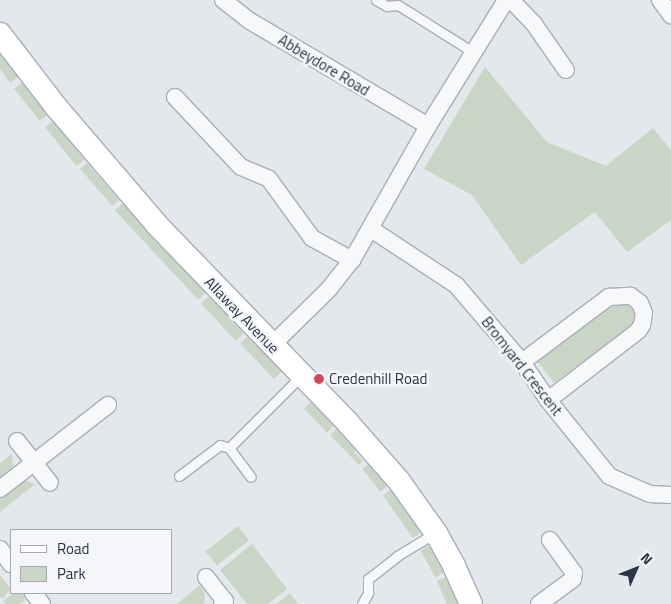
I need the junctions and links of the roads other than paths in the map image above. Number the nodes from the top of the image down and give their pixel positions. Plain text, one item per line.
1 (223, 0) edge
2 (376, 0) edge
3 (506, 0) edge
4 (511, 0) edge
5 (660, 0) edge
6 (671, 15) edge
7 (0, 34) edge
8 (473, 52) junction
9 (566, 70) dead end
10 (176, 97) dead end
11 (428, 126) junction
12 (371, 229) junction
13 (352, 260) junction
14 (272, 345) junction
15 (522, 362) junction
16 (301, 376) junction
17 (548, 400) junction
18 (108, 404) dead end
19 (17, 441) dead end
20 (229, 448) junction
21 (34, 462) junction
22 (179, 476) dead end
23 (251, 477) dead end
24 (50, 483) dead end
25 (0, 489) edge
26 (671, 495) edge
27 (436, 533) junction
28 (550, 540) dead end
29 (0, 549) edge
30 (10, 563) edge
31 (206, 577) dead end
32 (224, 603) edge
33 (362, 604) edge
34 (471, 604) edge
35 (539, 604) edge

1 - 11 street, Abbeydore Road
2 - 8 lane
3 - 8 street
4 - 9 street
5 - 6 street
7 - 14 street, Allaway Avenue
8 - 11 street
10 - 13 street
11 - 12 street
12 - 13 street
12 - 15 street, Bromyard Crescent
13 - 14 street
14 - 16 street, Allaway Avenue
15 - 17 street, Bromyard Crescent
15 - 17 street
16 - 20 lane
16 - 27 street, Allaway Avenue
17 - 26 street, Bromyard Crescent
18 - 21 street
19 - 21 street
20 - 22 lane
20 - 23 lane
21 - 24 street
21 - 25 street
27 - 33 lane
27 - 34 street, Allaway Avenue
28 - 35 street
29 - 30 street
31 - 32 street

